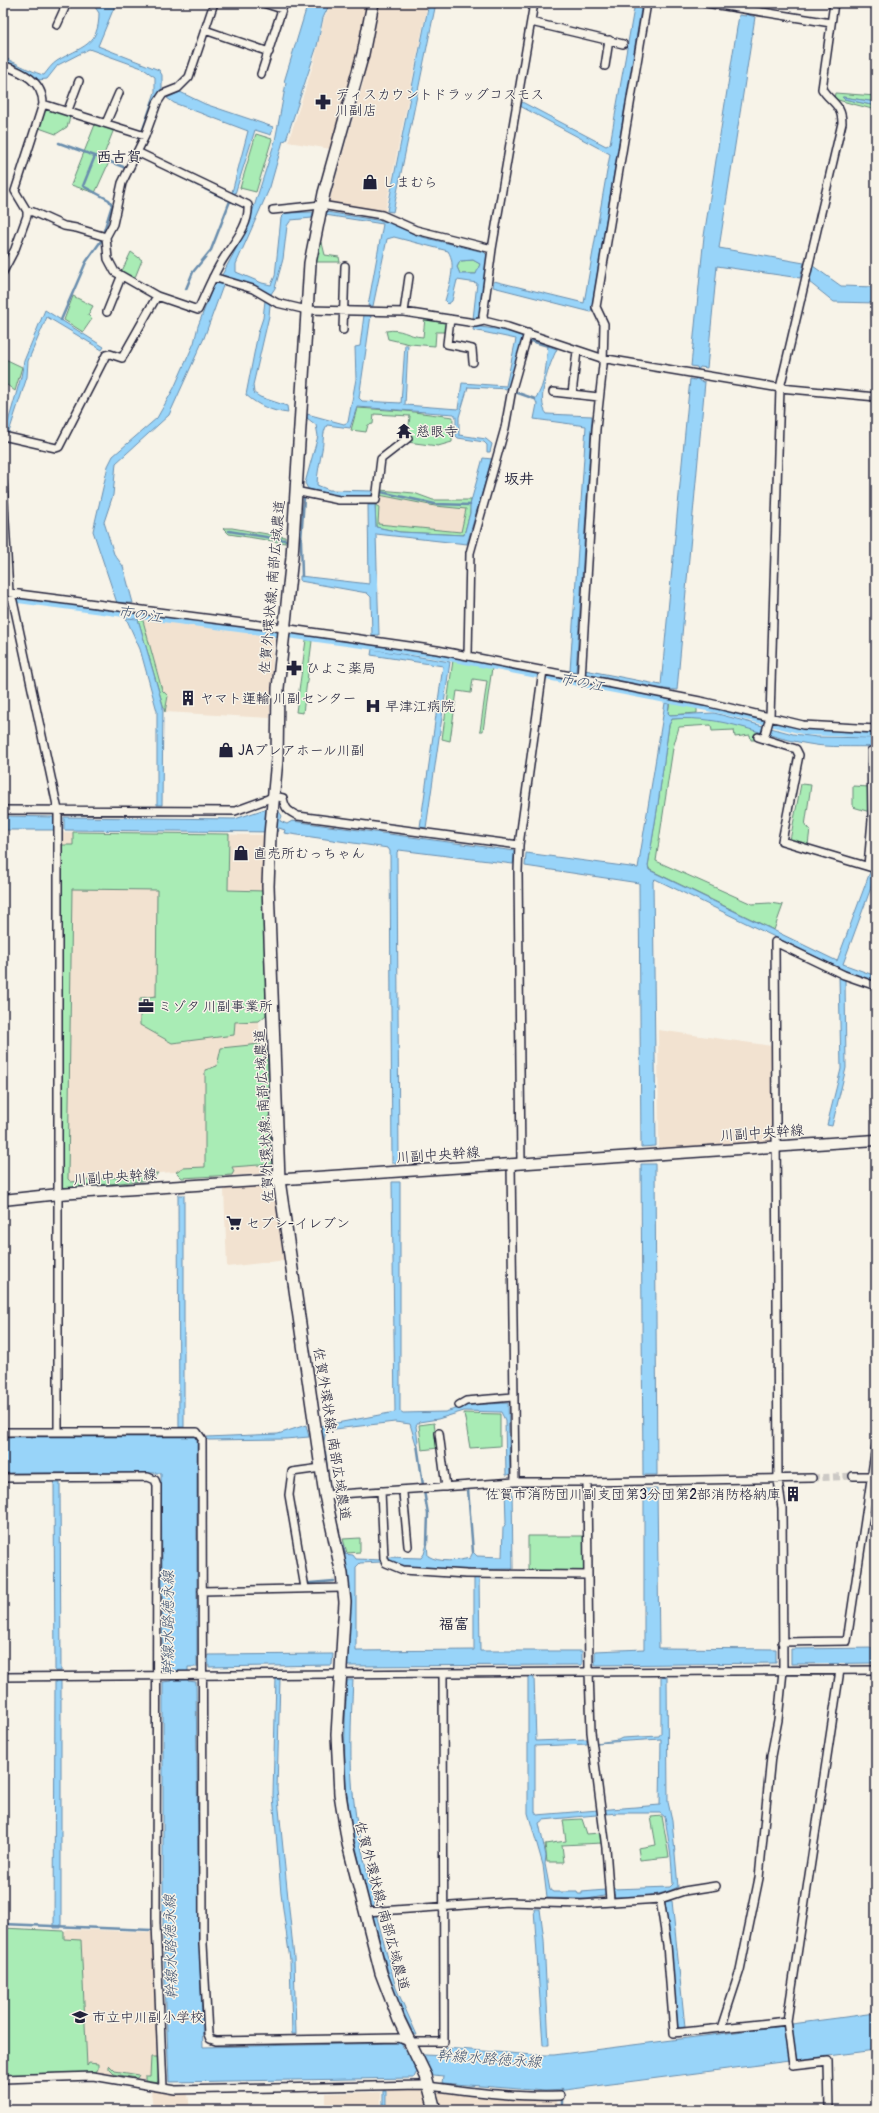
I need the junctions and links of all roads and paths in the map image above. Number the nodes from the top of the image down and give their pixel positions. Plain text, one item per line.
1 (67, 3) edge
2 (214, 3) edge
3 (263, 3) edge
4 (373, 3) edge
5 (534, 3) edge
6 (647, 3) edge
7 (706, 3) edge
8 (834, 3) edge
9 (867, 3) edge
10 (876, 4) edge
11 (283, 6) edge
12 (531, 22) junction
13 (831, 23) junction
14 (57, 25) dead end
15 (205, 30) junction
16 (609, 40) junction
17 (623, 44) dead end
18 (269, 52) junction
19 (3, 65) edge
20 (605, 66) dead end
21 (262, 74) dead end
22 (79, 81) dead end
23 (119, 93) dead end
24 (43, 104) junction
25 (68, 110) junction
26 (106, 123) junction
27 (145, 136) junction
28 (137, 152) junction
29 (321, 206) junction
30 (272, 210) dead end
31 (27, 211) junction
32 (106, 237) junction
33 (492, 249) junction
34 (345, 266) dead end
35 (3, 270) edge
36 (121, 277) junction
37 (213, 277) junction
38 (409, 277) dead end
39 (157, 296) junction
40 (307, 310) junction
41 (344, 310) junction
42 (107, 312) dead end
43 (404, 312) junction
44 (450, 319) junction
45 (484, 321) junction
46 (343, 330) dead end
47 (528, 333) junction
48 (577, 351) junction
49 (601, 358) junction
50 (473, 362) dead end
51 (780, 388) junction
52 (553, 392) dead end
53 (572, 394) junction
54 (599, 397) junction
55 (876, 397) edge
56 (3, 436) edge
57 (408, 438) dead end
58 (3, 483) edge
59 (295, 491) junction
60 (6, 593) edge
61 (283, 628) junction
62 (468, 655) junction
63 (543, 670) junction
64 (581, 678) junction
65 (770, 718) junction
66 (876, 729) edge
67 (871, 750) dead end
68 (274, 796) junction
69 (3, 810) edge
70 (58, 810) junction
71 (519, 845) junction
72 (868, 866) junction
73 (876, 869) edge
74 (876, 986) edge
75 (876, 1140) edge
76 (776, 1146) junction
77 (516, 1163) junction
78 (279, 1180) junction
79 (59, 1194) junction
80 (3, 1200) edge
81 (513, 1397) junction
82 (458, 1405) dead end
83 (3, 1432) edge
84 (58, 1432) junction
85 (439, 1433) dead end
86 (876, 1446) edge
87 (321, 1468) junction
88 (853, 1476) tunnel mouth
89 (874, 1476) edge
90 (3, 1478) edge
91 (812, 1478) tunnel mouth
92 (778, 1480) junction
93 (515, 1482) junction
94 (587, 1482) junction
95 (446, 1487) junction
96 (399, 1490) junction
97 (381, 1491) junction
98 (325, 1495) junction
99 (408, 1546) dead end
100 (588, 1575) junction
101 (305, 1588) junction
102 (343, 1588) junction
103 (202, 1591) junction
104 (782, 1642) junction
105 (840, 1670) junction
106 (876, 1670) edge
107 (589, 1671) junction
108 (783, 1671) junction
109 (340, 1672) junction
110 (443, 1673) junction
111 (156, 1675) junction
112 (202, 1675) junction
113 (3, 1677) edge
114 (716, 1886) dead end
115 (609, 1896) junction
116 (660, 1899) junction
117 (444, 1906) junction
118 (366, 1912) junction
119 (787, 2021) junction
120 (721, 2028) junction
121 (412, 2046) junction
122 (3, 2079) edge
123 (428, 2081) junction
124 (163, 2088) junction
125 (560, 2096) dead end
126 (435, 2110) edge
127 (829, 2110) edge

1 - 14 street
2 - 15 street
3 - 11 street
4 - 29 main road, 佐賀外環状線; 南部広域農道
5 - 12 street
6 - 49 street
7 - 13 street
8 - 13 street
9 - 10 street
11 - 18 street
12 - 16 street
12 - 33 street
13 - 51 street
15 - 18 street
15 - 27 street
16 - 17 street
16 - 20 street
18 - 21 street
19 - 24 street
22 - 25 street
23 - 26 street
24 - 25 street
24 - 31 street
25 - 26 street
26 - 27 street
27 - 28 street
28 - 32 street
28 - 37 street
29 - 30 street
29 - 33 street
29 - 40 main road, 佐賀外環状線; 南部広域農道
31 - 32 street
31 - 35 street
32 - 36 street
33 - 45 street
34 - 41 street
36 - 39 street
36 - 42 street
37 - 39 street
37 - 40 street
38 - 43 street
39 - 56 street
40 - 41 street
40 - 59 main road, 佐賀外環状線; 南部広域農道
41 - 43 street
41 - 46 street
43 - 44 street
44 - 45 street
44 - 50 street
45 - 47 street
47 - 48 street
47 - 62 street
48 - 49 street
48 - 53 street
49 - 51 street
49 - 54 street
51 - 55 street
51 - 65 street
52 - 53 street
53 - 54 street
54 - 64 street
57 - 59 street
58 - 60 street
59 - 61 main road, 佐賀外環状線; 南部広域農道
60 - 61 street
60 - 70 street
61 - 62 street
61 - 68 main road, 佐賀外環状線; 南部広域農道
62 - 63 street
63 - 64 street
63 - 71 street
64 - 65 street
65 - 66 street
65 - 72 street
67 - 72 street
68 - 70 street
68 - 71 street
68 - 78 main road, 佐賀外環状線; 南部広域農道
69 - 70 street
70 - 79 street
71 - 77 street
72 - 73 street
74 - 76 street
75 - 76 street, 川副中央幹線
76 - 77 street, 川副中央幹線
76 - 92 street
77 - 78 street, 川副中央幹線
77 - 81 street
78 - 79 street, 川副中央幹線
78 - 87 main road, 佐賀外環状線; 南部広域農道
79 - 80 street, 川副中央幹線
79 - 84 street
81 - 82 street
81 - 93 street
83 - 84 street
84 - 103 street
85 - 95 street
86 - 89 street
87 - 98 main road, 佐賀外環状線; 南部広域農道
87 - 101 street
88 - 89 street
89 - 104 street
90 - 111 street
91 - 92 street
92 - 94 street
92 - 104 street
93 - 94 street
93 - 95 street
94 - 100 street
95 - 96 street
96 - 97 street
96 - 99 street
97 - 98 street
97 - 100 street
98 - 102 main road, 佐賀外環状線; 南部広域農道
100 - 107 street
101 - 102 street
101 - 103 street
102 - 109 main road, 佐賀外環状線; 南部広域農道
103 - 112 street
104 - 108 street
105 - 106 street
105 - 108 street
105 - 119 street
107 - 108 street
107 - 110 street
107 - 115 street
108 - 120 street
109 - 110 street
109 - 112 street
109 - 118 main road, 佐賀外環状線; 南部広域農道
110 - 117 street
111 - 112 street
111 - 113 street
111 - 124 street
112 - 121 street
114 - 116 street
115 - 116 street
115 - 117 street
116 - 120 street
117 - 118 street
117 - 121 street
118 - 121 main road, 佐賀外環状線; 南部広域農道
119 - 120 street
119 - 127 street
121 - 123 main road, 佐賀外環状線; 南部広域農道
122 - 124 street
123 - 124 street
123 - 125 street
123 - 126 main road, 佐賀外環状線; 南部広域農道

